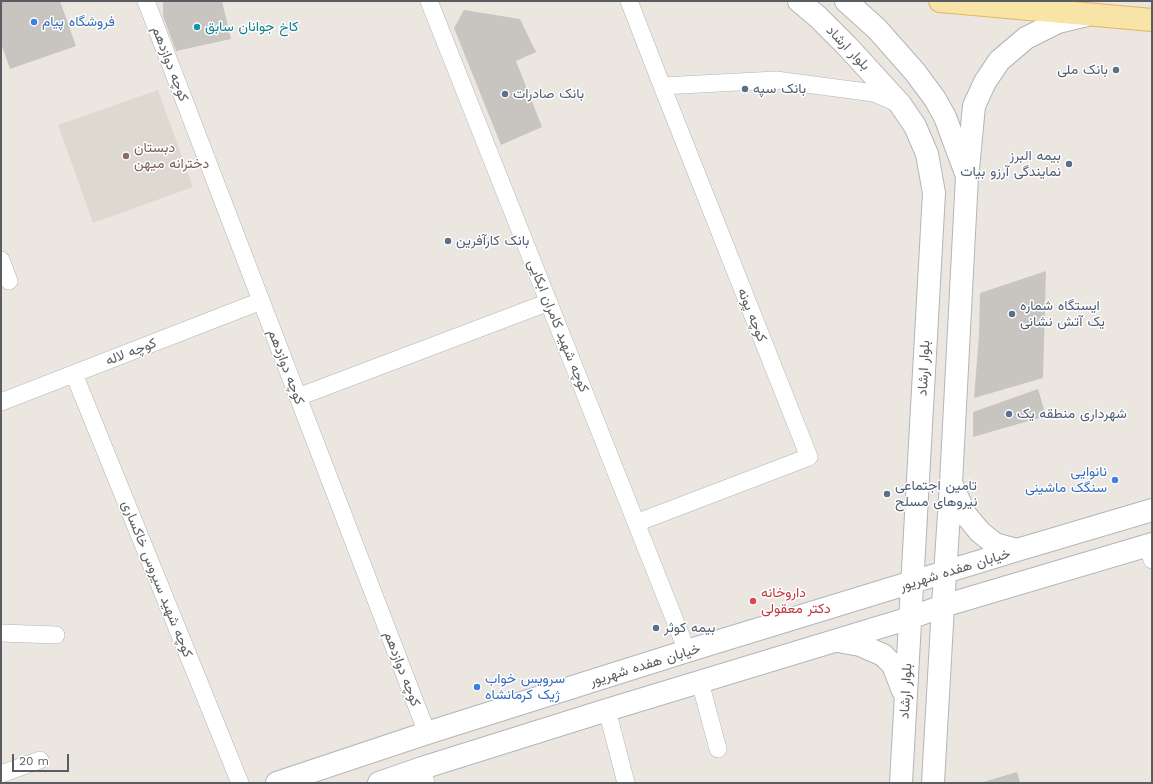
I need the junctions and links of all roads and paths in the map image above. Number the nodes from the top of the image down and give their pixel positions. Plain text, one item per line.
1 (146, 1) edge
2 (429, 1) edge
3 (630, 1) edge
4 (799, 1) edge
5 (846, 1) edge
6 (940, 1) edge
7 (973, 2) edge
8 (1090, 14) junction
9 (1152, 20) edge
10 (662, 86) junction
11 (900, 104) junction
12 (967, 176) junction
13 (1, 260) edge
14 (9, 281) dead end
15 (261, 301) junction
16 (549, 302) junction
17 (925, 344) junction
18 (958, 346) junction
19 (74, 374) junction
20 (298, 397) junction
21 (1, 402) edge
22 (951, 483) junction
23 (1152, 510) edge
24 (636, 523) junction
25 (1017, 550) junction
26 (1151, 550) edge
27 (945, 572) junction
28 (912, 583) junction
29 (943, 606) junction
30 (910, 618) junction
31 (1, 632) edge
32 (56, 635) dead end
33 (836, 641) junction
34 (687, 651) junction
35 (700, 682) junction
36 (905, 696) junction
37 (607, 710) junction
38 (427, 733) junction
39 (718, 749) dead end
40 (40, 760) dead end
41 (1, 774) edge
42 (424, 776) edge
43 (240, 783) edge
44 (277, 783) edge
45 (379, 783) edge
46 (626, 783) edge
47 (901, 783) edge
48 (933, 783) edge

1 - 15 street, کوچه دوازدهم
2 - 16 street, کوچه شهید کامران ابکایی
3 - 10 street, کوچه پونه
4 - 11 main road, بلوار ارشاد
5 - 12 main road
6 - 7 main road
7 - 8 main road
8 - 9 main road
8 - 12 main road
10 - 11 street
10 - 24 street, کوچه پونه
11 - 17 main road, بلوار ارشاد
12 - 18 main road
13 - 14 street
15 - 19 street, کوچه لاله
15 - 20 street, کوچه دوازدهم
16 - 20 street
16 - 24 street, کوچه شهید کامران ابکایی
17 - 18 main road
17 - 28 main road, بلوار ارشاد
18 - 22 main road
19 - 21 street, کوچه لاله
19 - 43 street, کوچه شهید سیروس خاکساری
20 - 38 street, کوچه دوازدهم
22 - 25 main road
22 - 27 main road
23 - 25 main road, خیابان هفده شهریور
24 - 34 street, کوچه شهید کامران ابکایی
25 - 27 main road, خیابان هفده شهریور
26 - 29 main road
27 - 28 main road, خیابان هفده شهریور
27 - 29 main road
28 - 30 main road, بلوار ارشاد
28 - 34 main road, خیابان هفده شهریور
29 - 30 main road
29 - 48 main road
30 - 33 main road
30 - 36 main road, بلوار ارشاد
31 - 32 street
33 - 35 main road
33 - 36 main road
34 - 38 main road, خیابان هفده شهریور
35 - 37 main road
35 - 39 street
36 - 47 main road, بلوار ارشاد
37 - 42 main road
37 - 46 street
38 - 44 main road, خیابان هفده شهریور
40 - 41 street
42 - 45 main road

